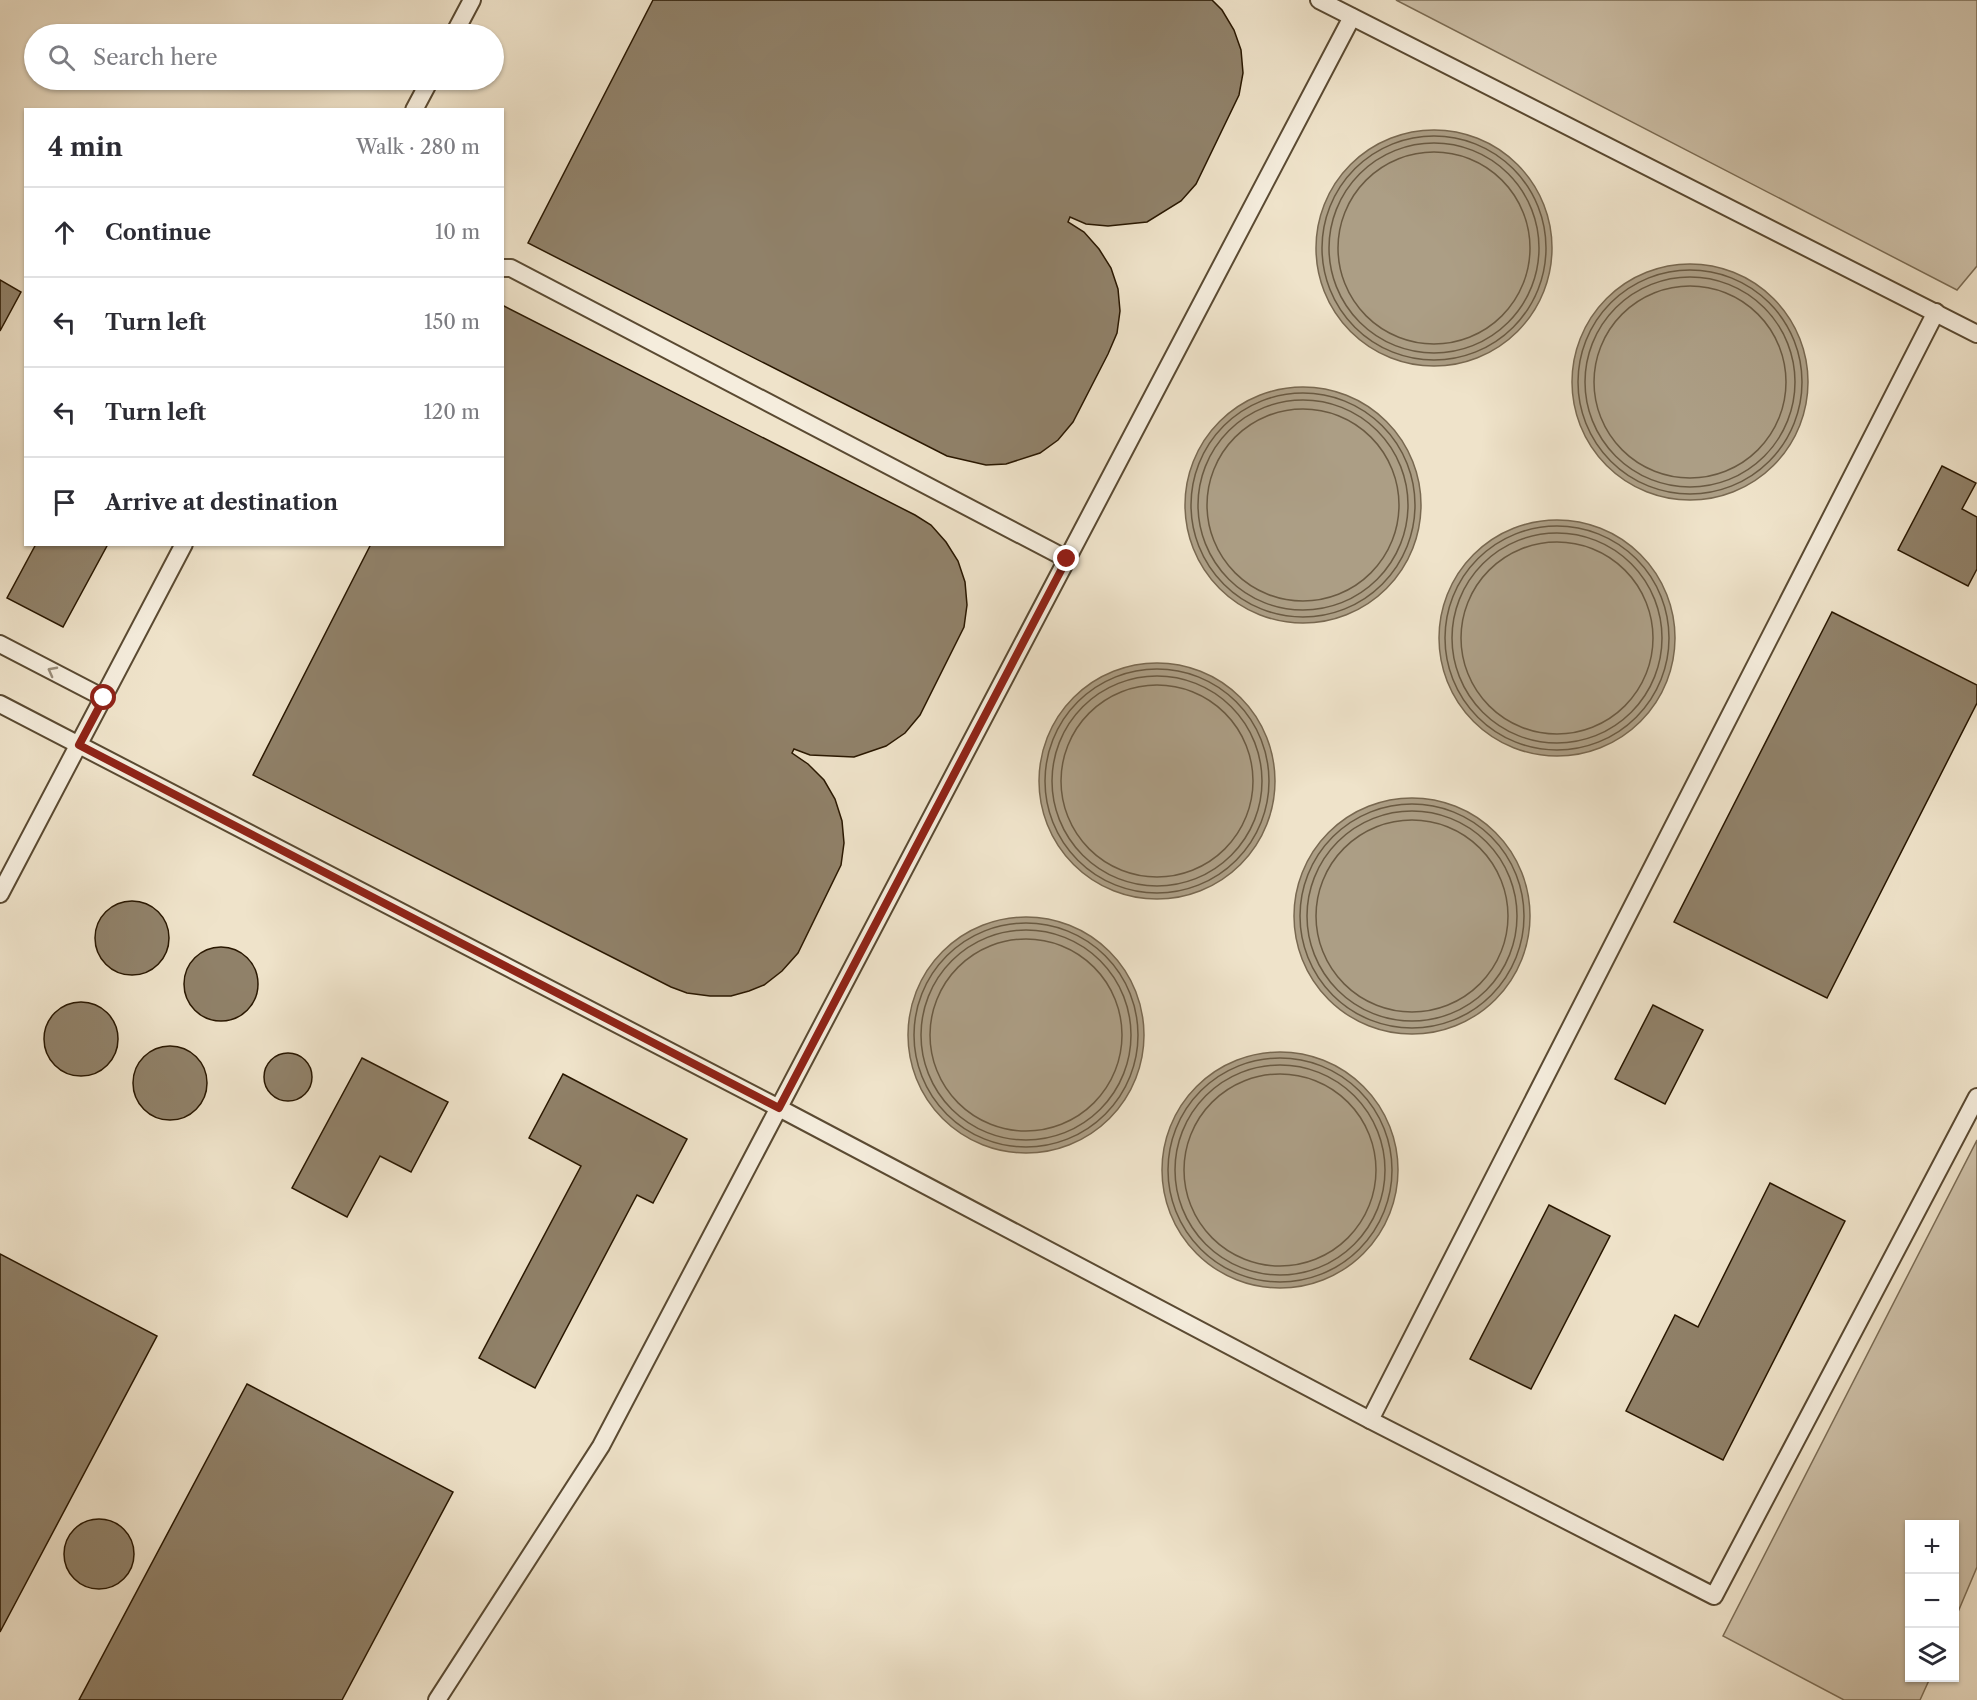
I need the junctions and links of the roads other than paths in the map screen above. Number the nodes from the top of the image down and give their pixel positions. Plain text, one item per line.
1 (472, 0) edge
2 (1319, 0) edge
3 (1352, 17) junction
4 (459, 24) edge
5 (425, 90) edge
6 (415, 108) edge
7 (504, 268) edge
8 (1936, 312) junction
9 (1977, 334) edge
10 (183, 546) edge
11 (1067, 559) junction
12 (0, 644) edge
13 (104, 698) junction
14 (0, 704) edge
15 (79, 745) junction
16 (0, 894) edge
17 (1977, 1097) edge
18 (779, 1108) junction
19 (1370, 1420) junction
20 (437, 1700) edge

1 - 4 lane
2 - 3 lane
3 - 8 lane
3 - 11 lane
5 - 6 lane
7 - 11 lane
8 - 9 lane
8 - 19 lane
10 - 13 lane
11 - 18 lane
13 -> 12 lane
13 - 15 lane
14 - 15 lane
15 - 16 lane
15 - 18 lane
17 - 19 lane
18 - 19 lane
18 - 20 lane

